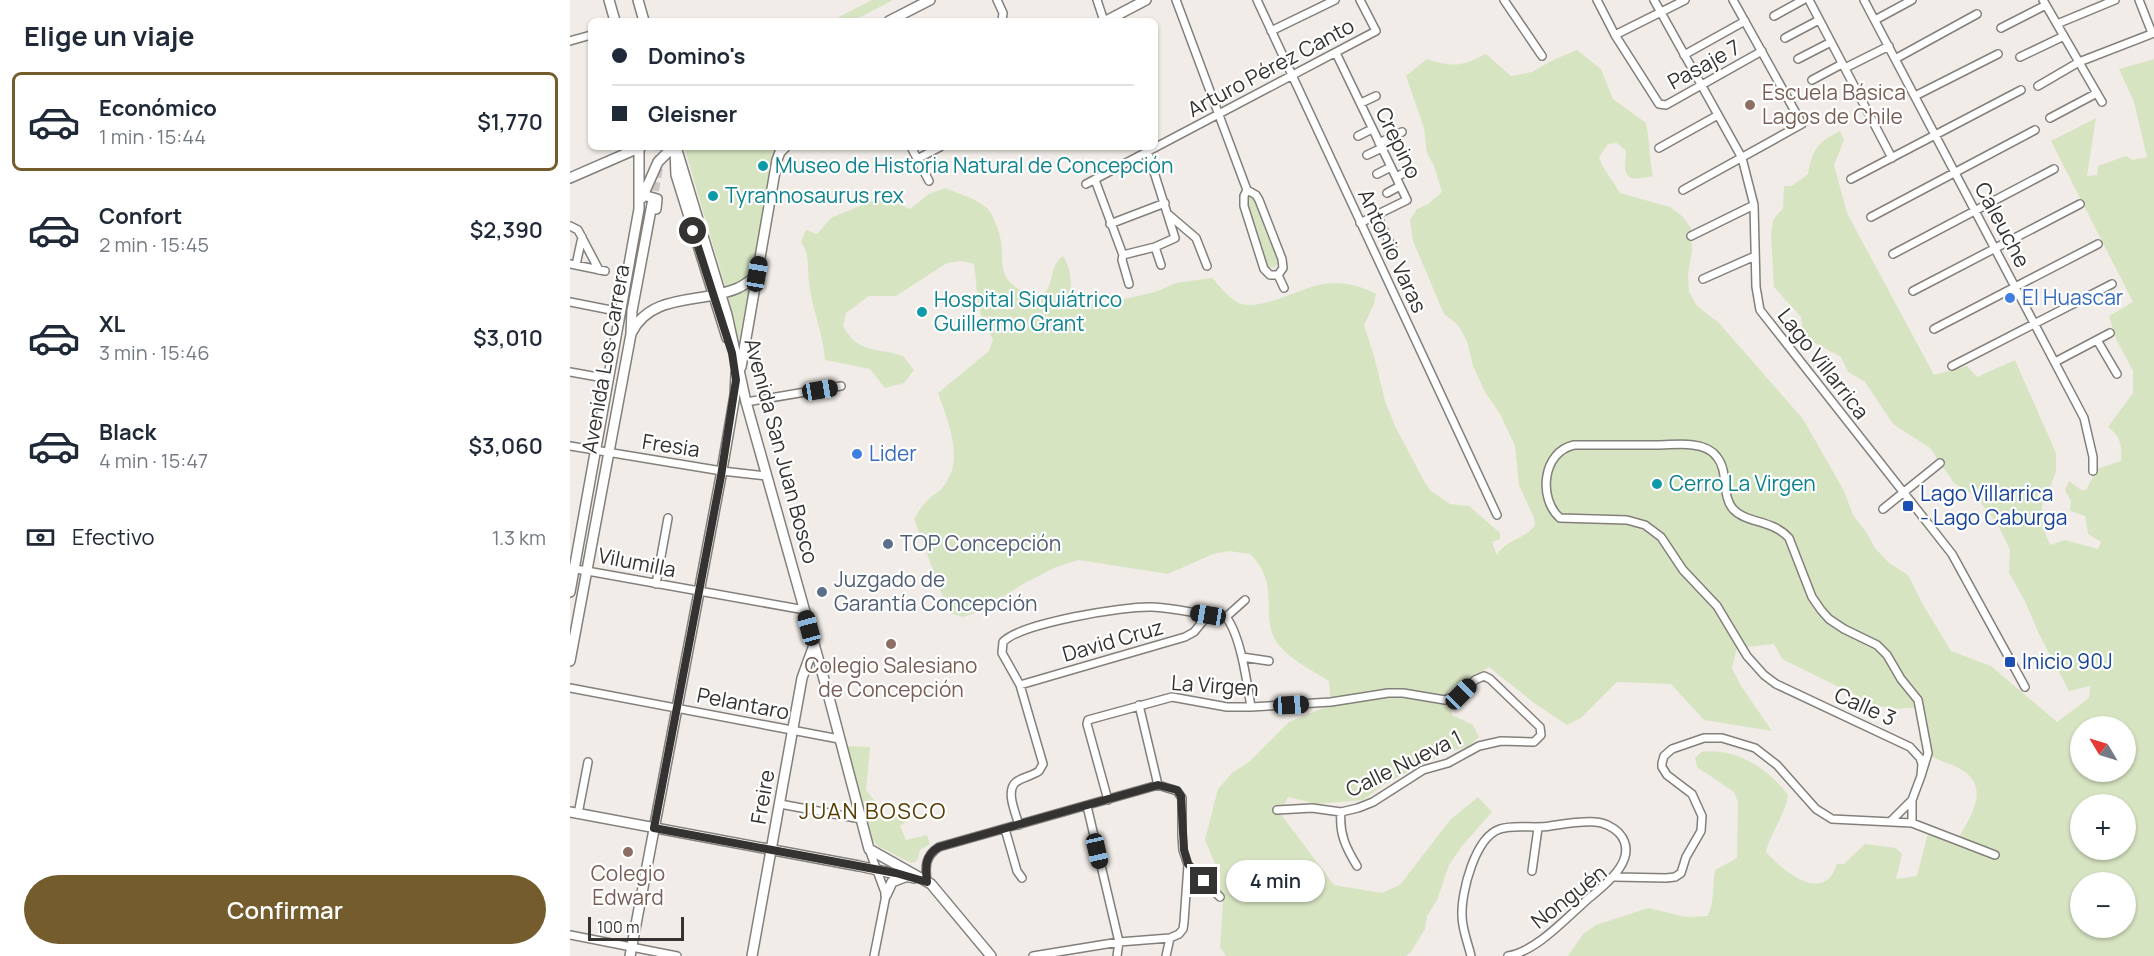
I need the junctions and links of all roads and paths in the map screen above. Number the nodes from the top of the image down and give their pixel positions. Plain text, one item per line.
1 (609, 0) edge
2 (638, 0) edge
3 (930, 0) edge
4 (997, 0) edge
5 (1097, 0) edge
6 (1146, 0) edge
7 (1176, 0) edge
8 (1257, 0) edge
9 (1335, 0) edge
10 (1360, 0) edge
11 (1504, 0) edge
12 (1597, 0) edge
13 (1654, 0) edge
14 (1685, 0) edge
15 (1733, 0) edge
16 (1803, 0) edge
17 (1809, 0) edge
18 (1864, 0) edge
19 (1912, 0) edge
20 (2115, 0) edge
21 (2139, 0) edge
22 (2044, 3) edge
23 (1660, 12) junction
24 (1977, 14) dead end
25 (1774, 16) dead end
26 (614, 18) edge
27 (639, 18) edge
28 (643, 18) edge
29 (895, 18) edge
30 (1004, 18) edge
31 (1104, 18) edge
32 (1111, 18) edge
33 (1875, 20) junction
34 (1745, 21) junction
35 (1819, 21) junction
36 (2057, 24) junction
37 (2001, 28) dead end
38 (1271, 31) junction
39 (2153, 33) edge
40 (1615, 35) junction
41 (588, 36) edge
42 (2064, 36) junction
43 (1785, 38) dead end
44 (570, 41) edge
45 (1831, 42) junction
46 (1889, 46) junction
47 (1762, 51) junction
48 (1336, 53) junction
49 (1998, 54) dead end
50 (1684, 55) junction
51 (1542, 56) dead end
52 (2020, 57) dead end
53 (1895, 58) junction
54 (1798, 59) dead end
55 (2079, 62) junction
56 (1843, 66) junction
57 (1292, 77) junction
58 (1812, 80) dead end
59 (1702, 86) junction
60 (2038, 86) dead end
61 (2021, 90) dead end
62 (2097, 93) junction
63 (1376, 96) dead end
64 (1915, 96) junction
65 (2102, 102) dead end
66 (1361, 103) junction
67 (1219, 115) junction
68 (1718, 115) junction
69 (2050, 118) dead end
70 (1372, 129) junction
71 (2035, 130) dead end
72 (1402, 132) dead end
73 (1935, 135) junction
74 (1358, 136) dead end
75 (1158, 144) edge
76 (1380, 145) junction
77 (1659, 148) dead end
78 (633, 150) edge
79 (640, 150) edge
80 (672, 150) edge
81 (675, 150) edge
82 (782, 150) edge
83 (912, 150) edge
84 (934, 150) edge
85 (1145, 150) edge
86 (1147, 150) edge
87 (1367, 155) dead end
88 (1742, 158) junction
89 (1892, 158) junction
90 (917, 159) junction
91 (1391, 167) junction
92 (2054, 169) dead end
93 (1408, 171) dead end
94 (1955, 173) junction
95 (1377, 174) dead end
96 (1396, 177) junction
97 (570, 178) edge
98 (1851, 179) dead end
99 (1095, 180) junction
100 (929, 181) dead end
101 (1086, 184) dead end
102 (1400, 186) junction
103 (1247, 190) junction
104 (1683, 190) dead end
105 (1388, 193) dead end
106 (643, 195) junction
107 (1165, 203) junction
108 (652, 204) tunnel mouth
109 (2080, 204) dead end
110 (1754, 205) junction
111 (639, 209) junction
112 (1976, 211) junction
113 (1169, 215) junction
114 (1377, 215) junction
115 (1871, 217) dead end
116 (570, 218) edge
117 (1360, 223) junction
118 (1110, 224) junction
119 (572, 227) edge
120 (1691, 236) dead end
121 (582, 237) junction
122 (2098, 244) dead end
123 (1155, 247) junction
124 (1995, 249) junction
125 (1393, 250) dead end
126 (1893, 254) dead end
127 (1123, 255) junction
128 (1755, 255) junction
129 (573, 264) edge
130 (1161, 265) dead end
131 (1207, 266) dead end
132 (757, 274) junction
133 (1278, 275) junction
134 (1703, 279) dead end
135 (1129, 284) dead end
136 (2112, 284) dead end
137 (2016, 287) junction
138 (1284, 288) dead end
139 (1913, 291) dead end
140 (716, 293) junction
141 (570, 302) edge
142 (621, 312) junction
143 (2035, 325) junction
144 (1934, 329) dead end
145 (632, 331) junction
146 (2110, 333) dead end
147 (2097, 340) junction
148 (2055, 362) junction
149 (1952, 366) dead end
150 (570, 372) edge
151 (738, 374) junction
152 (2117, 374) dead end
153 (609, 379) junction
154 (841, 386) dead end
155 (746, 402) junction
156 (732, 409) junction
157 (570, 446) edge
158 (596, 450) junction
159 (608, 453) junction
160 (1940, 463) dead end
161 (722, 471) junction
162 (2093, 471) dead end
163 (767, 476) junction
164 (1903, 492) junction
165 (1883, 508) dead end
166 (1497, 515) dead end
167 (668, 518) dead end
168 (572, 568) edge
169 (587, 571) junction
170 (656, 584) junction
171 (699, 591) junction
172 (570, 592) edge
173 (1245, 600) dead end
174 (805, 610) junction
175 (1208, 615) junction
176 (1226, 617) junction
177 (814, 645) junction
178 (1242, 657) junction
179 (570, 662) edge
180 (1269, 662) dead end
181 (1487, 677) joint
182 (1020, 685) junction
183 (2025, 687) dead end
184 (570, 688) edge
185 (1138, 705) junction
186 (1251, 707) junction
187 (676, 708) junction
188 (793, 730) junction
189 (839, 739) junction
190 (1927, 746) junction
191 (1916, 753) junction
192 (588, 762) dead end
193 (1921, 776) junction
194 (1158, 785) junction
195 (1108, 800) junction
196 (1912, 800) junction
197 (780, 804) junction
198 (1087, 806) junction
199 (1277, 810) dead end
200 (574, 813) edge
201 (1341, 813) junction
202 (861, 819) junction
203 (1891, 820) junction
204 (1912, 823) junction
205 (1019, 825) junction
206 (654, 828) junction
207 (1538, 828) junction
208 (1005, 829) junction
209 (772, 849) junction
210 (869, 849) junction
211 (1995, 855) dead end
212 (1188, 864) junction
213 (1356, 866) dead end
214 (878, 869) junction
215 (1532, 871) dead end
216 (910, 877) junction
217 (1615, 877) junction
218 (1022, 878) dead end
219 (927, 882) junction
220 (886, 895) junction
221 (1220, 897) dead end
222 (570, 935) edge
223 (1170, 938) junction
224 (1119, 942) junction
225 (631, 952) edge
226 (677, 956) edge
227 (752, 956) edge
228 (874, 956) edge
229 (991, 956) edge
230 (1033, 956) edge
231 (1117, 956) edge
232 (1166, 956) edge
233 (1474, 956) edge
234 (1508, 956) edge

1 - 26 main road
2 - 27 main road
2 - 28 main road
3 - 29 main road
4 - 30 street
5 - 31 street
6 - 32 main road
7 - 67 street
8 - 38 street, Antonio Varas
9 - 38 street
10 - 48 street, Arturo Pérez Canto
11 - 51 street
12 - 40 street
13 - 23 street, Lago Villarrica
14 - 23 street
15 - 34 street
16 - 25 street
17 - 35 street
18 - 33 street, Caleuche
19 - 33 street
20 - 36 street
21 - 39 street
22 - 36 street
22 - 37 street
23 - 40 street
23 - 50 street, Lago Villarrica
24 - 53 street
33 - 46 street, Caleuche
34 - 47 street
34 - 50 street
35 - 43 street
35 - 45 street
36 - 42 street
38 - 57 street, Antonio Varas
39 - 55 street
40 - 59 street, Pasaje 7
41 - 44 street
42 - 52 street
42 - 55 street
45 - 54 street
45 - 56 street
46 - 53 street, Caleuche
46 - 56 street
47 - 59 street, Pasaje 7
47 - 88 street
48 - 57 street, Arturo Pérez Canto
48 - 66 street, Crepino
49 - 64 street
50 - 59 street, Lago Villarrica
53 - 64 street, Caleuche
55 - 60 street
55 - 62 street
56 - 58 street
56 - 89 street
57 - 67 street, Arturo Pérez Canto
57 - 117 street, Antonio Varas
59 - 68 street, Lago Villarrica
61 - 73 street
62 - 65 street
62 - 69 street
63 - 66 street
64 - 73 street, Caleuche
66 - 70 street, Crepino
67 - 75 street, Arturo Pérez Canto
67 - 103 street
68 - 77 street
68 - 88 street, Lago Villarrica
70 - 74 street
70 - 76 street, Crepino
71 - 94 street
72 - 76 street
73 - 89 street
73 - 94 street, Caleuche
76 - 87 street
76 - 91 street, Crepino
78 - 97 main road
79 - 111 main road, Avenida Los Carrera
80 - 106 main road
81 - 140 main road, Avenida San Juan Bosco
82 - 132 main road
83 - 90 street
84 - 90 street
85 - 99 street, Arturo Pérez Canto
86 - 107 street
88 - 104 street
88 - 110 street, Lago Villarrica
89 - 98 street
90 - 100 street
91 - 95 street
91 - 96 street, Crepino
92 - 112 street
93 - 96 street
94 - 112 street, Caleuche
94 - 115 street
96 - 102 street, Crepino
99 - 101 street, Arturo Pérez Canto
99 - 118 street
102 - 105 street
102 - 114 street, Crepino
103 - 133 street
103 - 133 street
106 - 111 main road
106 - 145 main road
107 - 113 street
107 - 118 street
108 - 145 main road, Avenida Los Carrera
109 - 124 street
110 - 120 street
110 - 128 street, Lago Villarrica
111 - 142 main road, Avenida Los Carrera
112 - 124 street, Caleuche
112 - 126 street
113 - 123 street
113 - 131 street
114 - 117 street, Crepino
114 - 125 street
116 - 119 street
117 - 166 street, Antonio Varas
118 - 127 street
119 - 121 street
121 - 129 street
121 - 129 street
122 - 137 street
123 - 127 street
123 - 130 street
124 - 137 street, Caleuche
124 - 139 street
127 - 135 street
128 - 134 street
128 - 164 street, Lago Villarrica
132 - 140 main road
132 - 151 main road
133 - 138 street
136 - 143 street
137 - 143 street, Caleuche
137 - 144 street
140 - 145 main road
140 - 151 main road, Avenida San Juan Bosco
141 - 142 street
142 - 153 main road, Avenida Los Carrera
143 - 148 street, Caleuche
143 - 149 street
145 - 159 main road, Avenida Los Carrera
146 - 147 street
147 - 148 street
147 - 152 street
148 - 162 street, Caleuche
150 - 153 street
151 - 155 main road, Avenida San Juan Bosco
151 - 156 main road
153 - 158 main road, Avenida Los Carrera
154 - 155 street
155 - 156 main road
155 - 163 main road, Avenida San Juan Bosco
156 - 161 main road
157 - 158 street, Fresia
158 - 159 street, Fresia
158 - 168 main road, Avenida Los Carrera
159 - 161 street, Fresia
159 - 169 main road, Avenida Los Carrera
160 - 164 street
161 - 163 street, Fresia
161 - 171 main road
163 - 174 main road, Avenida San Juan Bosco
164 - 165 street
164 - 183 street, Lago Villarrica
167 - 170 street
168 - 169 street, Vilumilla
168 - 172 main road, Avenida Los Carrera
169 - 170 street, Vilumilla
169 - 179 main road, Avenida Los Carrera
170 - 171 street, Vilumilla
171 - 174 street, Vilumilla
171 - 187 main road
173 - 176 street
174 - 177 main road, Avenida San Juan Bosco
175 - 176 street
175 - 182 street, David Cruz
175 - 182 street
176 - 178 street
177 - 188 main road, Freire
177 - 189 main road, Avenida San Juan Bosco
178 - 180 street
178 - 186 street
181 - 186 street, La Virgen
181 - 201 street, Calle Nueva 1
182 - 205 street
184 - 187 street, Pelantaro
185 - 186 street, La Virgen
185 - 194 street
185 - 195 street, La Virgen
187 - 188 street, Pelantaro
187 - 206 main road
188 - 189 street, Pelantaro
188 - 197 main road, Freire
189 - 202 main road, Avenida San Juan Bosco
190 - 191 street
190 - 191 street, Calle 3
190 - 193 street
191 - 193 street
192 - 200 street
193 - 196 street
194 - 195 street
194 - 212 street
195 - 198 street
196 - 203 street
196 - 204 street
197 - 202 street
197 - 209 main road, Freire
198 - 205 street
198 - 224 street
199 - 201 street, Calle Nueva 1
200 - 206 main road
201 - 213 street, Calle Nueva 1
202 - 210 main road, Avenida San Juan Bosco
203 - 204 street, Nonguén
203 - 217 street, Nonguén
204 - 211 street, Nonguén
205 - 208 street
206 - 209 main road
206 - 225 main road
207 - 215 street
207 - 217 street
207 - 233 street
208 - 218 street
208 - 219 street
209 - 214 main road
209 - 227 main road, Freire
210 - 214 street, Avenida San Juan Bosco
210 - 219 main road
212 - 221 street
212 - 223 street
214 - 216 main road
214 - 220 street, Avenida San Juan Bosco
216 - 219 main road
216 - 220 main road
217 - 234 street, Nonguén
219 - 229 main road
220 - 228 street
222 - 225 street
223 - 224 street
223 - 232 street
224 - 230 street
224 - 231 street
225 - 226 street

